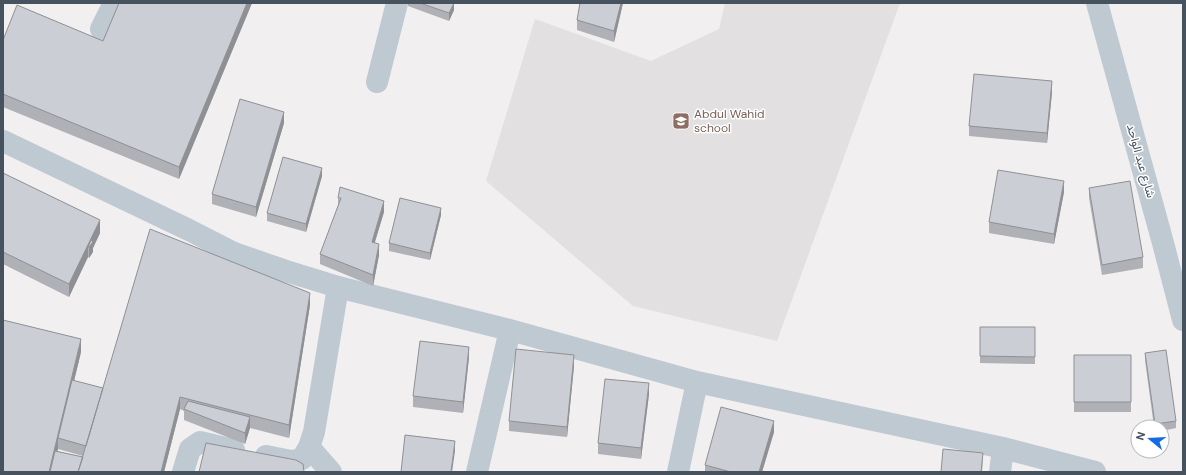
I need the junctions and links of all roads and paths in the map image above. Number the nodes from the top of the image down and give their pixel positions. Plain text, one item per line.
1 (114, 3) edge
2 (397, 3) edge
3 (1097, 3) edge
4 (101, 29) dead end
5 (377, 82) dead end
6 (3, 141) edge
7 (338, 287) junction
8 (1183, 320) edge
9 (510, 330) junction
10 (697, 382) junction
11 (310, 448) junction
12 (1003, 448) junction
13 (183, 472) edge
14 (331, 472) edge
15 (477, 472) edge
16 (678, 472) edge
17 (1000, 472) edge
18 (1095, 472) edge

1 - 4 street
2 - 5 street
3 - 8 street, شارع عبد الواحد
6 - 7 street
7 - 9 street
7 - 11 street
9 - 10 street
9 - 15 street
10 - 12 street
10 - 16 street
11 - 13 street
11 - 14 street
12 - 17 street
12 - 18 street

